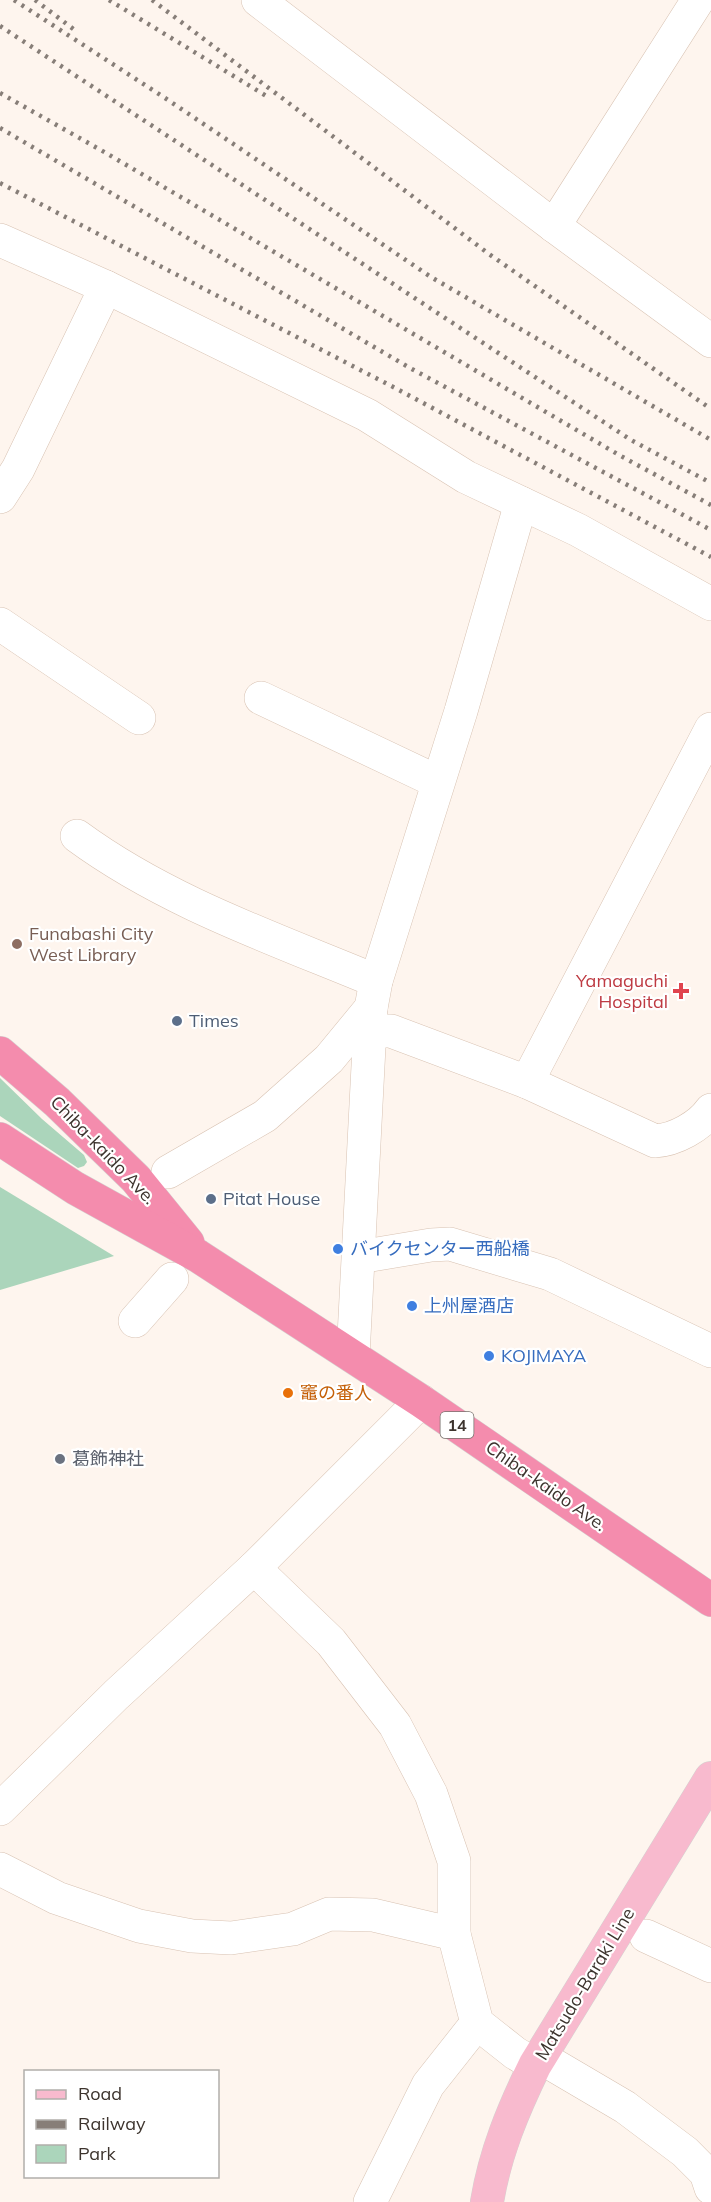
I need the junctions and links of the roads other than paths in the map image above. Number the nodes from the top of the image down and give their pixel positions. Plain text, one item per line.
1 (258, 0) edge
2 (698, 0) edge
3 (554, 225) junction
4 (0, 240) edge
5 (106, 287) junction
6 (711, 341) edge
7 (0, 496) edge
8 (521, 503) junction
9 (711, 604) edge
10 (0, 624) edge
11 (261, 698) dead end
12 (139, 718) dead end
13 (711, 729) edge
14 (438, 782) junction
15 (77, 836) dead end
16 (372, 1006) junction
17 (0, 1053) edge
18 (527, 1082) junction
19 (711, 1110) edge
20 (0, 1139) edge
21 (168, 1172) dead end
22 (198, 1256) junction
23 (359, 1257) junction
24 (172, 1279) dead end
25 (135, 1322) dead end
26 (711, 1351) edge
27 (353, 1356) junction
28 (421, 1401) junction
29 (254, 1568) junction
30 (711, 1600) edge
31 (711, 1778) edge
32 (0, 1809) edge
33 (0, 1869) edge
34 (454, 1934) junction
35 (646, 1936) dead end
36 (711, 1966) edge
37 (477, 2023) junction
38 (538, 2061) junction
39 (709, 2179) edge
40 (370, 2202) edge
41 (487, 2202) edge

1 - 3 street
2 - 3 street
3 - 6 street
4 - 5 street
5 - 7 street
5 - 8 street
8 - 9 street
8 - 14 street
10 - 12 street
11 - 14 street
13 - 18 street
14 - 16 street
15 - 16 street
16 - 18 street
16 - 21 street
16 - 23 street
17 - 22 highway, Chiba-kaido Ave. / 14
18 - 19 street
20 - 22 highway, Chiba-kaido Ave. / 14
22 - 27 highway, Chiba-kaido Ave. / 14
23 - 26 street
23 - 27 street
24 - 25 street
27 - 28 highway, Chiba-kaido Ave. / 14
28 - 29 street
28 - 30 highway, Chiba-kaido Ave. / 14
29 - 32 street
29 - 34 street
31 - 38 main road, Matsudo-Baraki Line
33 - 34 street
34 - 37 street
35 - 36 street
37 - 38 street
37 - 40 street
38 - 39 street
38 - 41 main road, Matsudo-Baraki Line

